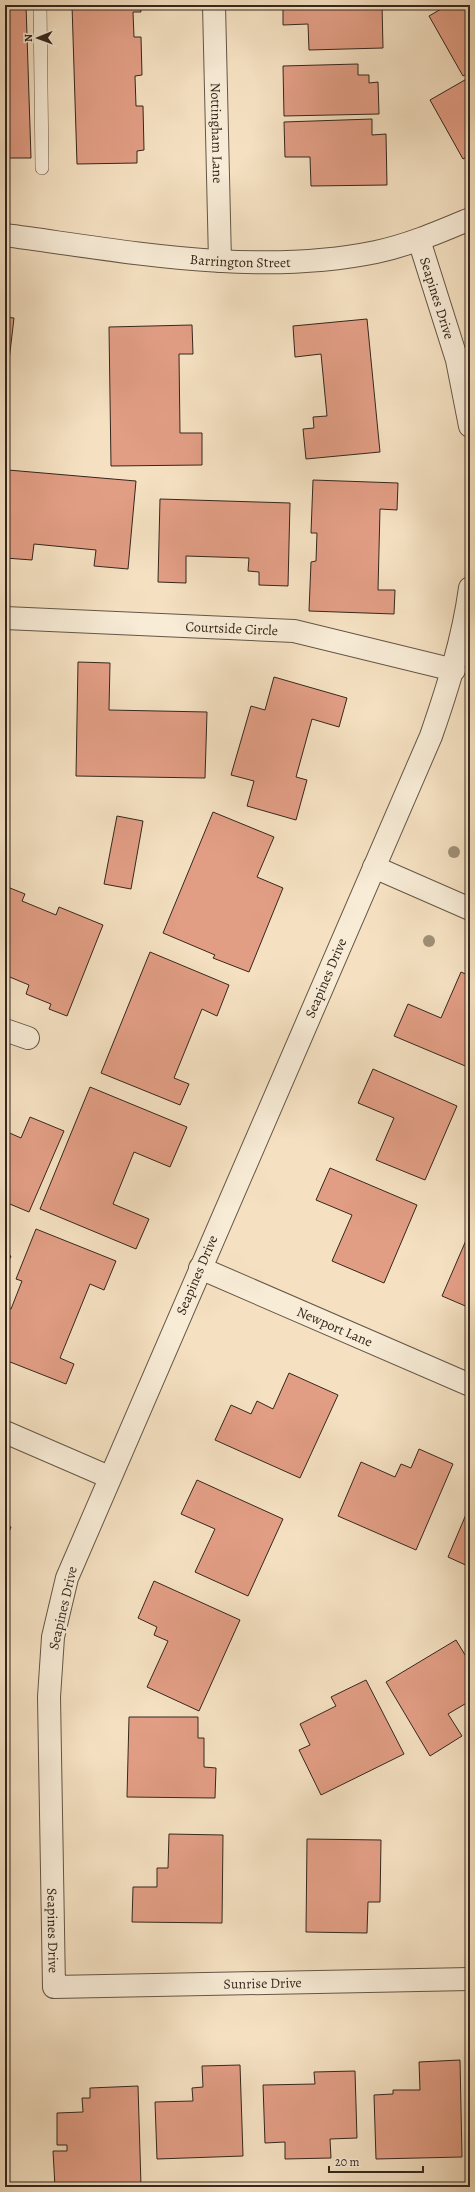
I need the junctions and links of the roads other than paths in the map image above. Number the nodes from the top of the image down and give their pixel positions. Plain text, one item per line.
1 (40, 5) edge
2 (214, 5) edge
3 (42, 168) dead end
4 (470, 219) edge
5 (5, 235) edge
6 (419, 240) junction
7 (220, 261) junction
8 (470, 426) edge
9 (470, 588) edge
10 (5, 618) edge
11 (454, 670) junction
12 (374, 867) junction
13 (470, 909) edge
14 (5, 1030) edge
15 (28, 1038) dead end
16 (200, 1268) junction
17 (470, 1385) edge
18 (5, 1432) edge
19 (109, 1478) junction
20 (470, 1980) edge
21 (54, 1987) joint

1 - 3 lane
2 - 7 street, Nottingham Lane
4 - 6 street, Barrington Street
5 - 7 street, Barrington Street
6 - 7 street, Barrington Street
6 - 8 street, Seapines Drive
9 - 11 street, Seapines Drive
10 - 11 street, Courtside Circle
11 - 12 street, Seapines Drive
12 - 13 street
12 - 16 street, Seapines Drive
14 - 15 street
16 - 17 street, Newport Lane
16 - 19 street, Seapines Drive
18 - 19 street
19 - 21 street, Seapines Drive
20 - 21 street, Sunrise Drive

